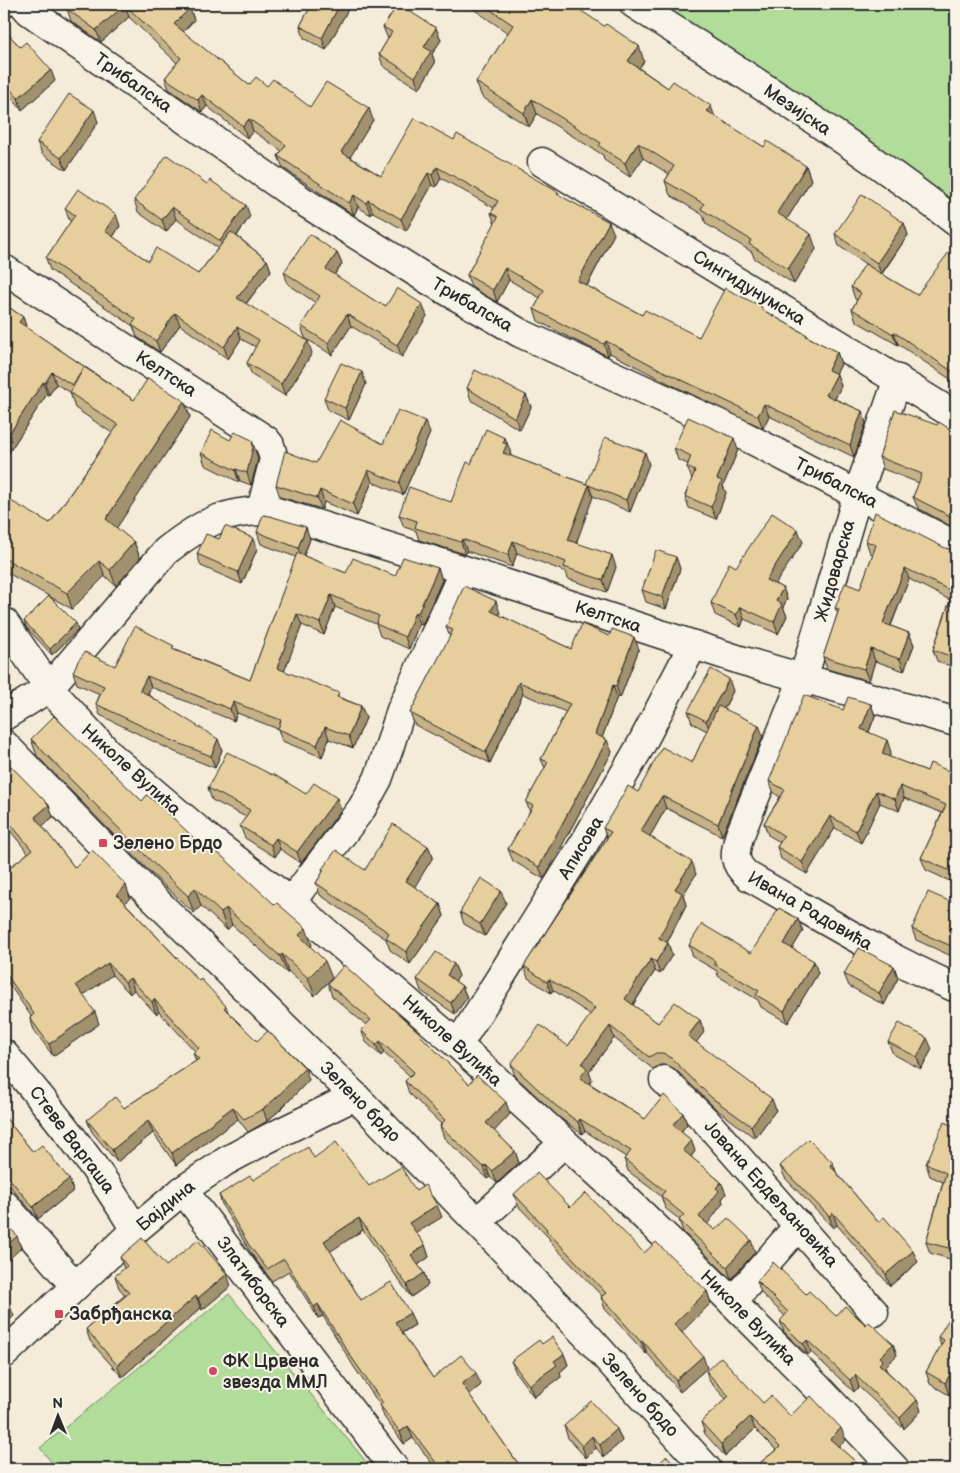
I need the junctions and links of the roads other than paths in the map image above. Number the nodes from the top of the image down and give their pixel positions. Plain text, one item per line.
1 (12, 4) edge
2 (23, 4) edge
3 (634, 4) edge
4 (4, 10) edge
5 (542, 162) dead end
6 (956, 222) edge
7 (4, 269) edge
8 (898, 379) junction
9 (956, 416) edge
10 (858, 493) junction
11 (261, 510) junction
12 (956, 546) edge
13 (464, 570) junction
14 (4, 622) edge
15 (693, 645) junction
16 (802, 679) junction
17 (48, 688) junction
18 (4, 716) edge
19 (956, 722) edge
20 (4, 744) edge
21 (291, 902) junction
22 (956, 988) edge
23 (458, 1045) junction
24 (4, 1054) edge
25 (664, 1080) dead end
26 (355, 1096) junction
27 (564, 1143) junction
28 (183, 1190) junction
29 (4, 1204) edge
30 (478, 1222) junction
31 (799, 1225) junction
32 (135, 1230) junction
33 (75, 1286) junction
34 (732, 1302) junction
35 (874, 1312) dead end
36 (4, 1354) edge
37 (395, 1469) edge
38 (707, 1469) edge
39 (895, 1469) edge

1 - 4 lane
2 - 10 street, Трибалска
3 - 6 street, Мезијска
5 - 8 street, Сингидунумска
7 - 11 street, Келтска
8 - 9 street, Сингидунумска
8 - 10 street, Жидоварска
10 - 12 street, Трибалска
10 - 16 street, Жидоварска
11 - 13 street, Келтска
11 - 17 street, Келтска
13 - 15 street, Келтска
13 - 21 street
14 - 17 street, Николе Вулића
15 - 16 street, Келтска
15 - 23 street, Аписова
16 - 19 street, Келтска
16 - 22 street, Ивана Радовића
17 - 18 street, Келтска
17 - 21 street, Николе Вулића
20 - 26 street, Зелено брдо
21 - 23 street, Николе Вулића
23 - 27 street, Николе Вулића
24 - 32 street, Стеве Варгаша
25 - 31 street, Јована Ердељановића
26 - 28 street, Бајдина
26 - 30 street, Зелено брдо
27 - 30 street
27 - 34 street, Николе Вулића
28 - 32 street, Бајдина
28 - 37 street, Златиборска
29 - 33 street
30 - 38 street, Зелено брдо
31 - 34 street
31 - 35 street, Јована Ердељановића
32 - 33 street, Бајдина
33 - 36 street, Бајдина
34 - 39 street, Николе Вулића

